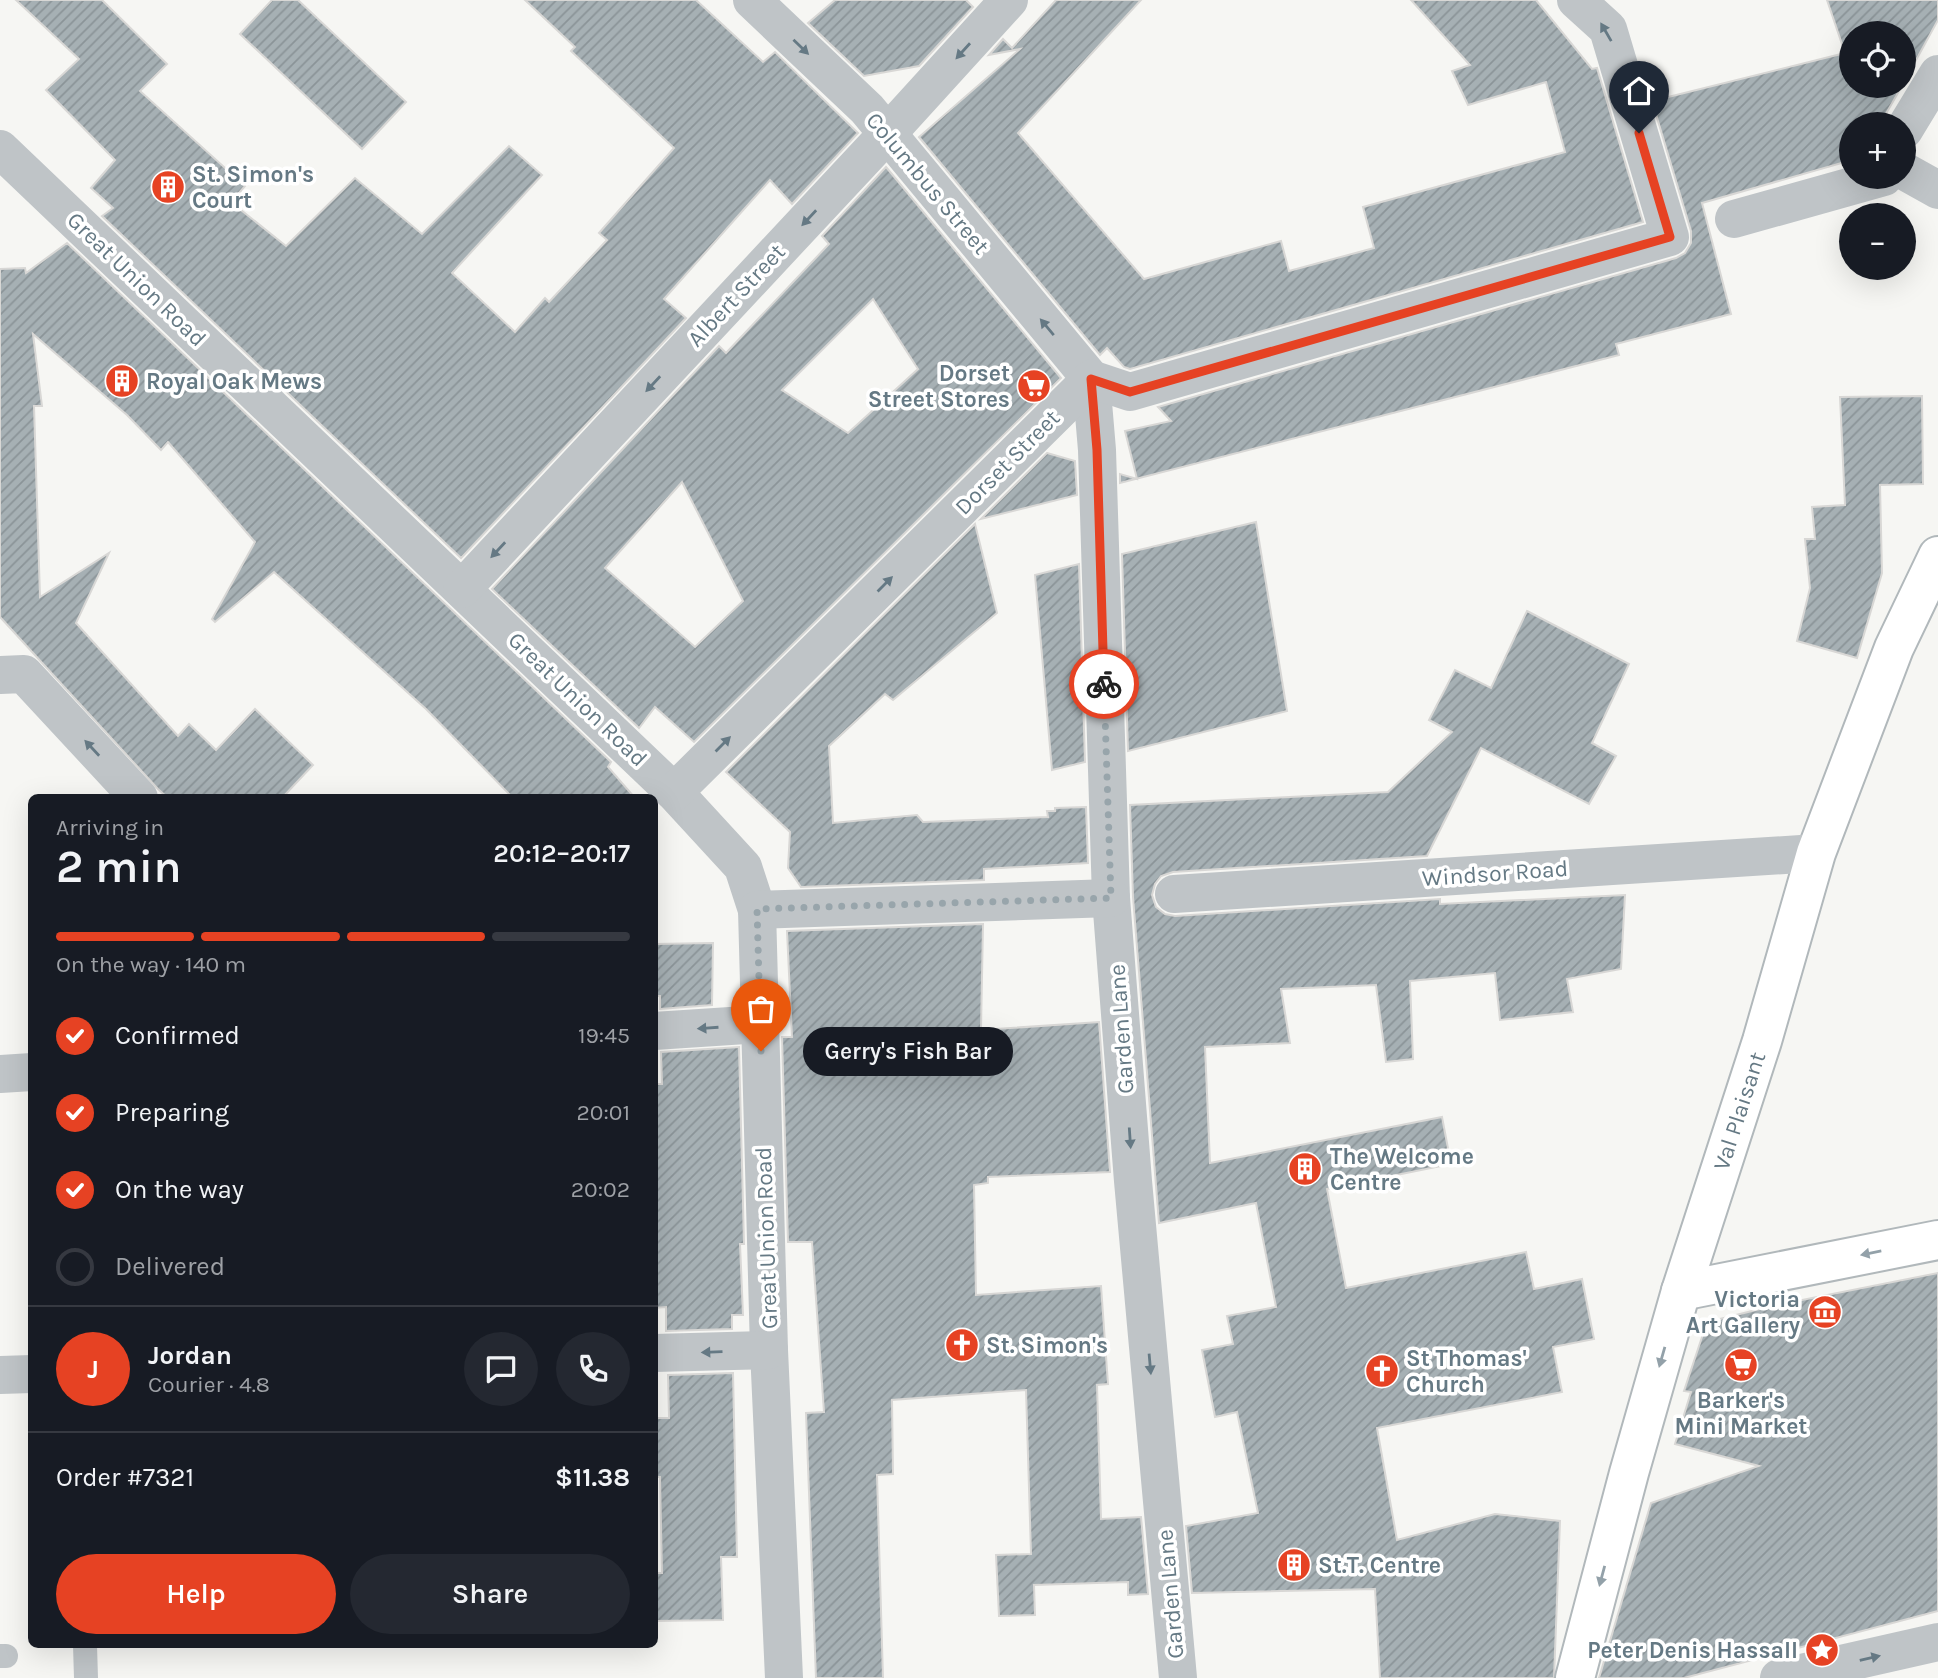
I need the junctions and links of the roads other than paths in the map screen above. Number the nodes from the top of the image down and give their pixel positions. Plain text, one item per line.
1 (752, 0) edge
2 (1009, 0) edge
3 (1576, 0) edge
4 (1938, 74) edge
5 (1915, 112) edge
6 (887, 134) junction
7 (0, 149) edge
8 (1916, 178) edge
9 (1841, 189) edge
10 (1938, 190) edge
11 (1734, 219) dead end
12 (1091, 379) junction
13 (1938, 556) edge
14 (462, 589) junction
15 (0, 675) edge
16 (674, 792) junction
17 (135, 794) edge
18 (1816, 853) junction
19 (1174, 894) dead end
20 (1111, 898) junction
21 (757, 909) junction
22 (761, 1024) junction
23 (658, 1031) edge
24 (28, 1072) edge
25 (0, 1074) edge
26 (1938, 1240) edge
27 (1681, 1291) junction
28 (769, 1350) junction
29 (658, 1353) edge
30 (28, 1374) edge
31 (0, 1375) edge
32 (1938, 1642) edge
33 (82, 1650) edge
34 (86, 1678) edge
35 (783, 1678) edge
36 (1178, 1678) edge
37 (1575, 1678) edge
38 (1779, 1678) edge

1 -> 6 street, Columbus Street
2 -> 6 street, Albert Street
12 -> 3 street
4 - 5 street
12 -> 6 street, Columbus Street
6 -> 14 street, Albert Street
7 - 14 street, Great Union Road
8 - 10 street
9 - 11 street
16 -> 12 street, Dorset Street
12 - 20 street, Garden Lane
13 - 18 main road, Val Plaisant
14 - 16 street, Great Union Road
17 -> 15 street
16 - 21 street, Great Union Road
18 - 19 street, Windsor Road
18 - 27 main road, Val Plaisant
20 - 21 street
20 -> 36 street, Garden Lane
21 - 22 street, Great Union Road
22 -> 23 street
22 - 28 street, Great Union Road
24 - 25 street
26 -> 27 main road
27 -> 37 main road, Val Plaisant
28 -> 29 street
28 - 35 street, Great Union Road
30 - 31 street
38 -> 32 street
33 - 34 lane

